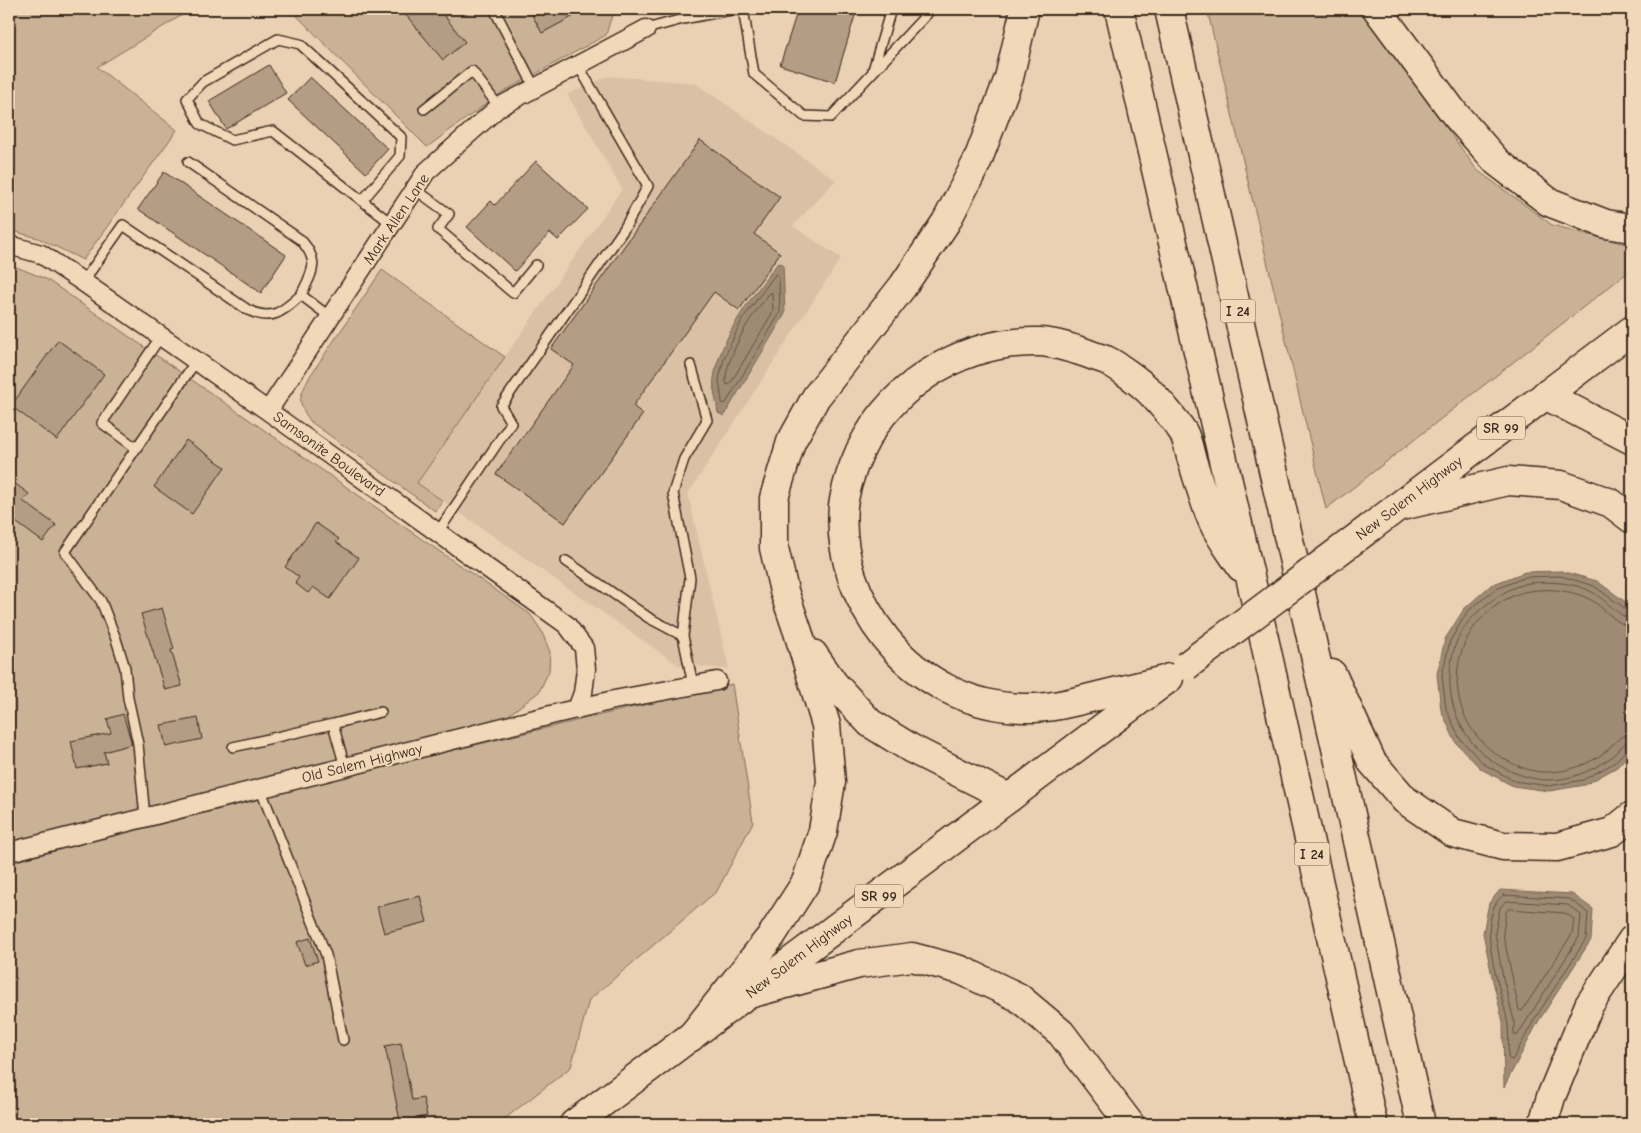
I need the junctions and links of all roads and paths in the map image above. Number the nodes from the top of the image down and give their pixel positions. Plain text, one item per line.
1 (494, 9) edge
2 (736, 9) edge
3 (743, 9) edge
4 (891, 9) edge
5 (930, 9) edge
6 (1025, 9) edge
7 (1119, 9) edge
8 (1169, 9) edge
9 (1377, 9) edge
10 (646, 29) joint
11 (578, 65) junction
12 (872, 72) junction
13 (534, 88) junction
14 (499, 107) junction
15 (424, 109) dead end
16 (188, 162) dead end
17 (415, 189) junction
18 (362, 201) junction
19 (392, 224) junction
20 (1632, 228) edge
21 (9, 245) edge
22 (536, 265) dead end
23 (83, 282) junction
24 (301, 295) junction
25 (330, 317) junction
26 (1632, 330) edge
27 (161, 336) junction
28 (196, 361) junction
29 (691, 365) dead end
30 (1545, 395) junction
31 (268, 411) junction
32 (1632, 440) edge
33 (136, 448) junction
34 (1397, 507) junction
35 (1632, 519) edge
36 (438, 532) junction
37 (566, 560) dead end
38 (1252, 585) junction
39 (1306, 613) junction
40 (798, 632) junction
41 (683, 636) junction
42 (1177, 672) junction
43 (717, 681) dead end
44 (694, 685) junction
45 (577, 709) junction
46 (381, 712) dead end
47 (333, 724) junction
48 (233, 747) dead end
49 (345, 767) junction
50 (260, 788) junction
51 (1009, 798) junction
52 (1632, 816) edge
53 (145, 818) junction
54 (9, 852) edge
55 (1632, 940) edge
56 (749, 994) junction
57 (692, 1037) junction
58 (343, 1040) dead end
59 (574, 1124) edge
60 (1130, 1124) edge
61 (1373, 1124) edge
62 (1421, 1124) edge
63 (1543, 1124) edge

1 - 13 lane
2 - 10 lane
3 - 12 lane
4 - 12 lane
5 - 12 lane
6 - 40 main road
7 - 38 main road, I 24
8 - 39 main road, I 24
9 - 20 main road
10 - 11 street, Mark Allen Lane
11 - 13 street, Mark Allen Lane
11 - 36 lane
13 - 14 street, Mark Allen Lane
14 - 15 lane
14 - 17 street, Mark Allen Lane
16 - 24 lane
17 - 19 street, Mark Allen Lane
17 - 22 lane
18 - 18 lane
18 - 19 lane
19 - 25 street, Mark Allen Lane
21 - 23 street, Samsonite Boulevard
23 - 24 lane
23 - 27 street, Samsonite Boulevard
24 - 25 lane
25 - 31 street, Mark Allen Lane
26 - 30 main road, New Salem Highway / SR 99
27 - 28 street, Samsonite Boulevard
27 - 33 lane
28 - 31 street, Samsonite Boulevard
28 - 33 lane
29 - 41 lane
30 - 32 main road
30 - 34 main road, New Salem Highway / SR 99
31 - 36 street, Samsonite Boulevard
33 - 53 lane
34 - 35 main road
34 - 42 main road, New Salem Highway / SR 99, bridge
36 - 45 street, Samsonite Boulevard
37 - 41 lane
38 - 42 main road
38 - 61 main road, I 24
39 - 52 main road
39 - 62 main road, I 24
40 - 51 main road
40 - 57 main road
41 - 44 lane
42 - 51 main road, New Salem Highway / SR 99
43 - 44 street, Old Salem Highway
44 - 45 street, Old Salem Highway
45 - 49 street, Old Salem Highway
46 - 47 lane
47 - 48 lane
47 - 49 lane
49 - 50 street, Old Salem Highway
50 - 53 street, Old Salem Highway
50 - 58 lane
51 - 56 main road, New Salem Highway / SR 99
53 - 54 street, Old Salem Highway
55 - 63 main road
56 - 57 main road, New Salem Highway / SR 99
56 - 60 main road
57 - 59 main road, New Salem Highway / SR 99

